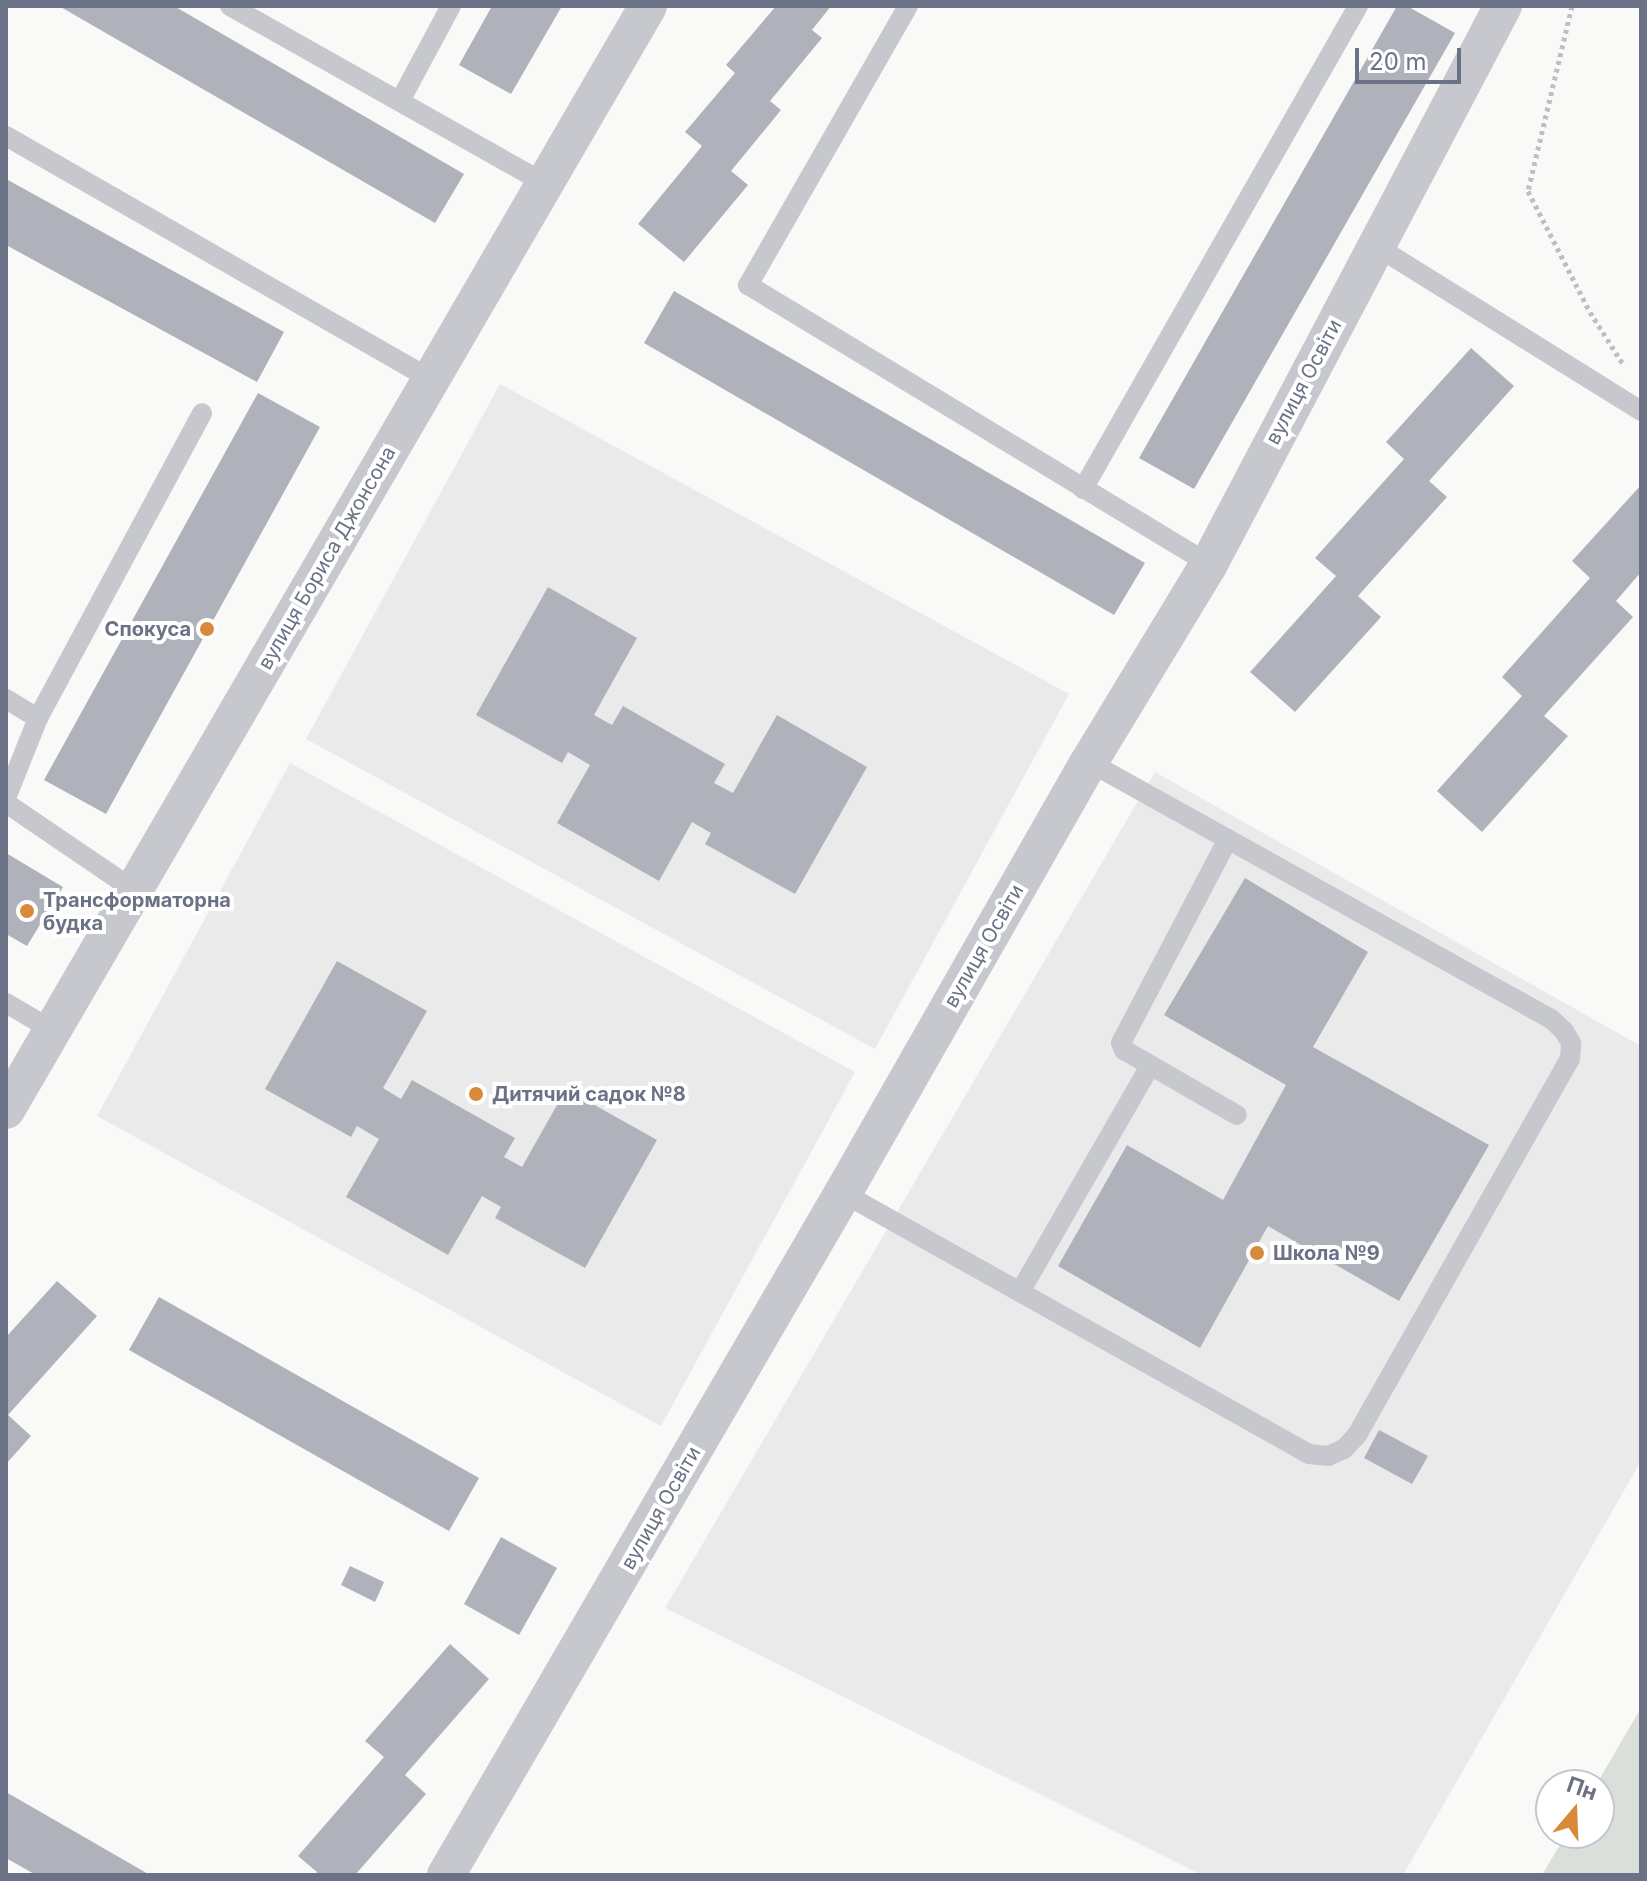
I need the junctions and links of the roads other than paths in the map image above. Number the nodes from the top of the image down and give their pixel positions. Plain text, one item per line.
1 (230, 6) edge
2 (451, 6) edge
3 (648, 6) edge
4 (908, 6) edge
5 (1358, 6) edge
6 (1503, 6) edge
7 (400, 101) junction
8 (6, 136) edge
9 (544, 183) junction
10 (1376, 246) junction
11 (431, 379) junction
12 (1641, 411) edge
13 (202, 413) dead end
14 (1083, 489) junction
15 (1209, 564) junction
16 (6, 699) edge
17 (38, 718) junction
18 (1089, 762) junction
19 (6, 800) edge
20 (1228, 839) junction
21 (134, 890) junction
22 (6, 1003) edge
23 (52, 1030) junction
24 (1150, 1066) junction
25 (6, 1110) edge
26 (1237, 1115) dead end
27 (843, 1193) junction
28 (1020, 1292) junction
29 (446, 1875) edge

1 - 7 lane
2 - 7 lane
3 - 9 street, вулиця Бориса Джонсона
4 - 14 lane
5 - 14 lane
6 - 10 street, вулиця Освіти
7 - 9 lane
8 - 11 lane
9 - 11 street, вулиця Бориса Джонсона
10 - 12 lane
10 - 15 street, вулиця Освіти
11 - 21 street, вулиця Бориса Джонсона
13 - 17 lane
14 - 15 lane
15 - 18 street, вулиця Освіти
16 - 17 lane
17 - 19 lane
18 - 20 lane
18 - 27 street, вулиця Освіти
19 - 21 lane
20 - 24 lane
20 - 28 lane
21 - 23 street, вулиця Бориса Джонсона
22 - 23 lane
23 - 25 street, вулиця Бориса Джонсона
24 - 26 lane
24 - 28 lane
27 - 28 lane
27 - 29 street, вулиця Освіти

